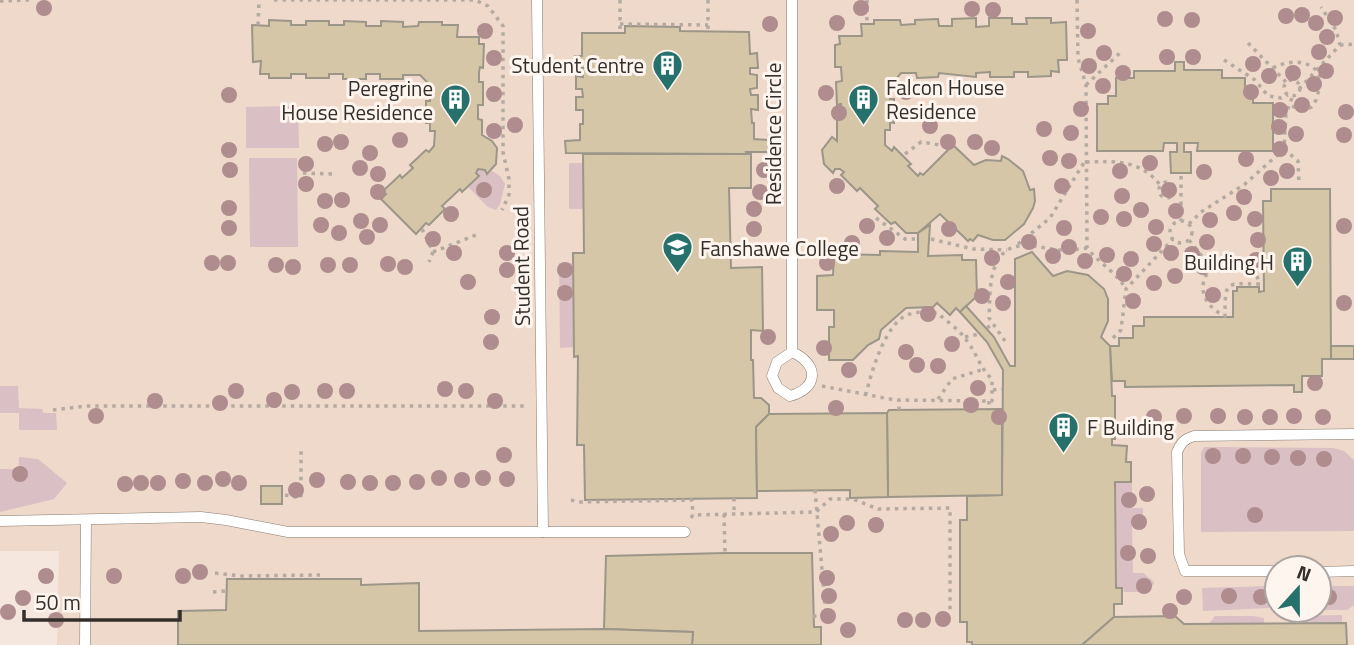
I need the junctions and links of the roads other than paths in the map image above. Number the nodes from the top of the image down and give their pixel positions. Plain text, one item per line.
1 (537, 0) edge
2 (792, 0) edge
3 (792, 352) junction
4 (1354, 434) edge
5 (86, 520) junction
6 (0, 521) edge
7 (543, 532) junction
8 (685, 532) road end
9 (1263, 571) edge
10 (1354, 571) edge
11 (1333, 572) edge
12 (85, 645) edge

1 - 7 lane, Student Road
2 - 3 lane, Residence Circle
3 - 3 lane
4 - 9 lane
5 - 6 lane
5 - 7 lane
5 - 12 lane
7 - 8 lane
10 - 11 lane

